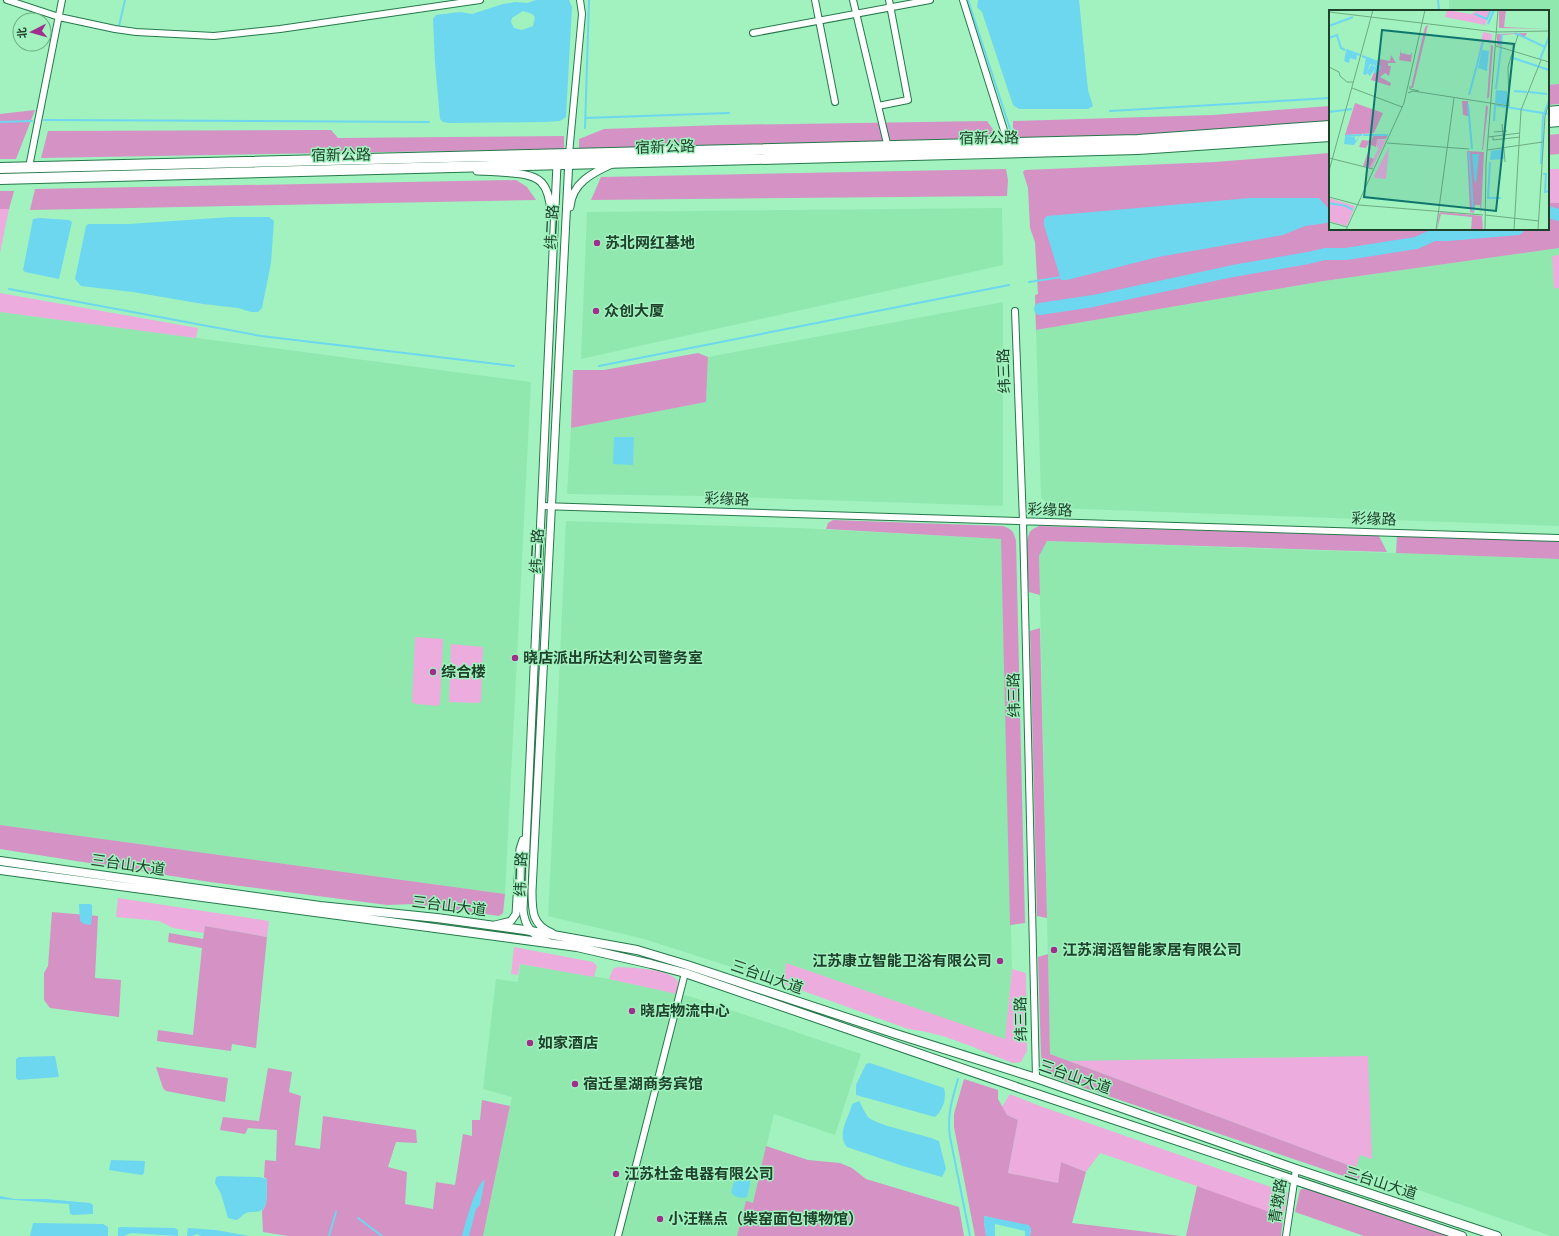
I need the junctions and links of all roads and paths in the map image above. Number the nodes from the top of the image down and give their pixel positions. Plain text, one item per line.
1 (7, 0) edge
2 (62, 0) edge
3 (480, 0) edge
4 (580, 0) edge
5 (815, 0) edge
6 (852, 0) edge
7 (889, 0) edge
8 (930, 0) edge
9 (963, 0) edge
10 (891, 8) junction
11 (856, 14) junction
12 (59, 16) junction
13 (820, 21) junction
14 (753, 33) dead end
15 (835, 102) dead end
16 (878, 106) junction
17 (1559, 111) edge
18 (1549, 112) edge
19 (1559, 121) edge
20 (1549, 122) edge
21 (1329, 126) edge
22 (1329, 136) edge
23 (1008, 143) junction
24 (888, 151) junction
25 (569, 159) junction
26 (615, 163) junction
27 (556, 164) junction
28 (0, 168) edge
29 (29, 168) junction
30 (419, 168) junction
31 (0, 179) edge
32 (553, 238) junction
33 (564, 253) junction
34 (1015, 311) dead end
35 (541, 506) junction
36 (552, 507) junction
37 (1023, 522) junction
38 (1559, 538) edge
39 (526, 824) junction
40 (0, 861) edge
41 (0, 870) edge
42 (491, 925) junction
43 (532, 931) junction
44 (558, 935) junction
45 (550, 944) junction
46 (685, 973) junction
47 (1036, 1078) junction
48 (1296, 1169) junction
49 (1294, 1180) junction
50 (618, 1236) edge
51 (1286, 1236) edge
52 (1462, 1236) edge
53 (1497, 1236) edge

1 - 12 street
2 - 12 street
3 - 12 street
4 - 25 street
5 - 13 street
6 - 11 street
7 - 10 street
8 - 10 street
9 - 23 street
10 - 11 street
10 - 16 street
11 - 13 street
11 - 16 street
12 - 29 street
13 - 14 street
13 - 15 street
16 - 24 street
17 - 18 highway
19 - 20 highway
21 - 23 highway, 宿新公路
22 - 24 highway, 宿新公路
23 - 24 highway, 宿新公路
24 - 25 highway, 宿新公路
24 - 26 highway, 宿新公路
25 - 26 highway, 宿新公路
25 - 27 highway, 宿新公路
25 - 29 highway, 宿新公路
25 - 33 street, 纬二路
26 - 33 street
27 - 30 highway, 宿新公路
27 - 32 street, 纬二路
28 - 29 highway, 宿新公路
30 - 31 highway, 宿新公路
30 - 32 street
32 - 35 street, 纬二路
33 - 36 street, 纬二路
34 - 37 street, 纬三路
35 - 36 street, 彩缘路
35 - 39 street, 纬二路
36 - 37 street, 彩缘路
36 - 44 street, 纬二路
37 - 38 street, 彩缘路
37 - 47 street, 纬三路
39 - 42 street
39 - 43 street, 纬二路
40 - 42 main road, 三台山大道
41 - 45 main road, 三台山大道
42 - 43 main road, 三台山大道
43 - 44 main road, 三台山大道
43 - 45 street, 纬二路
44 - 47 main road, 三台山大道
45 - 46 main road, 三台山大道
46 - 49 main road, 三台山大道
46 - 50 street
47 - 48 main road, 三台山大道
48 - 49 street, 青墩路
48 - 53 main road, 三台山大道
49 - 51 street, 青墩路
49 - 52 main road, 三台山大道

